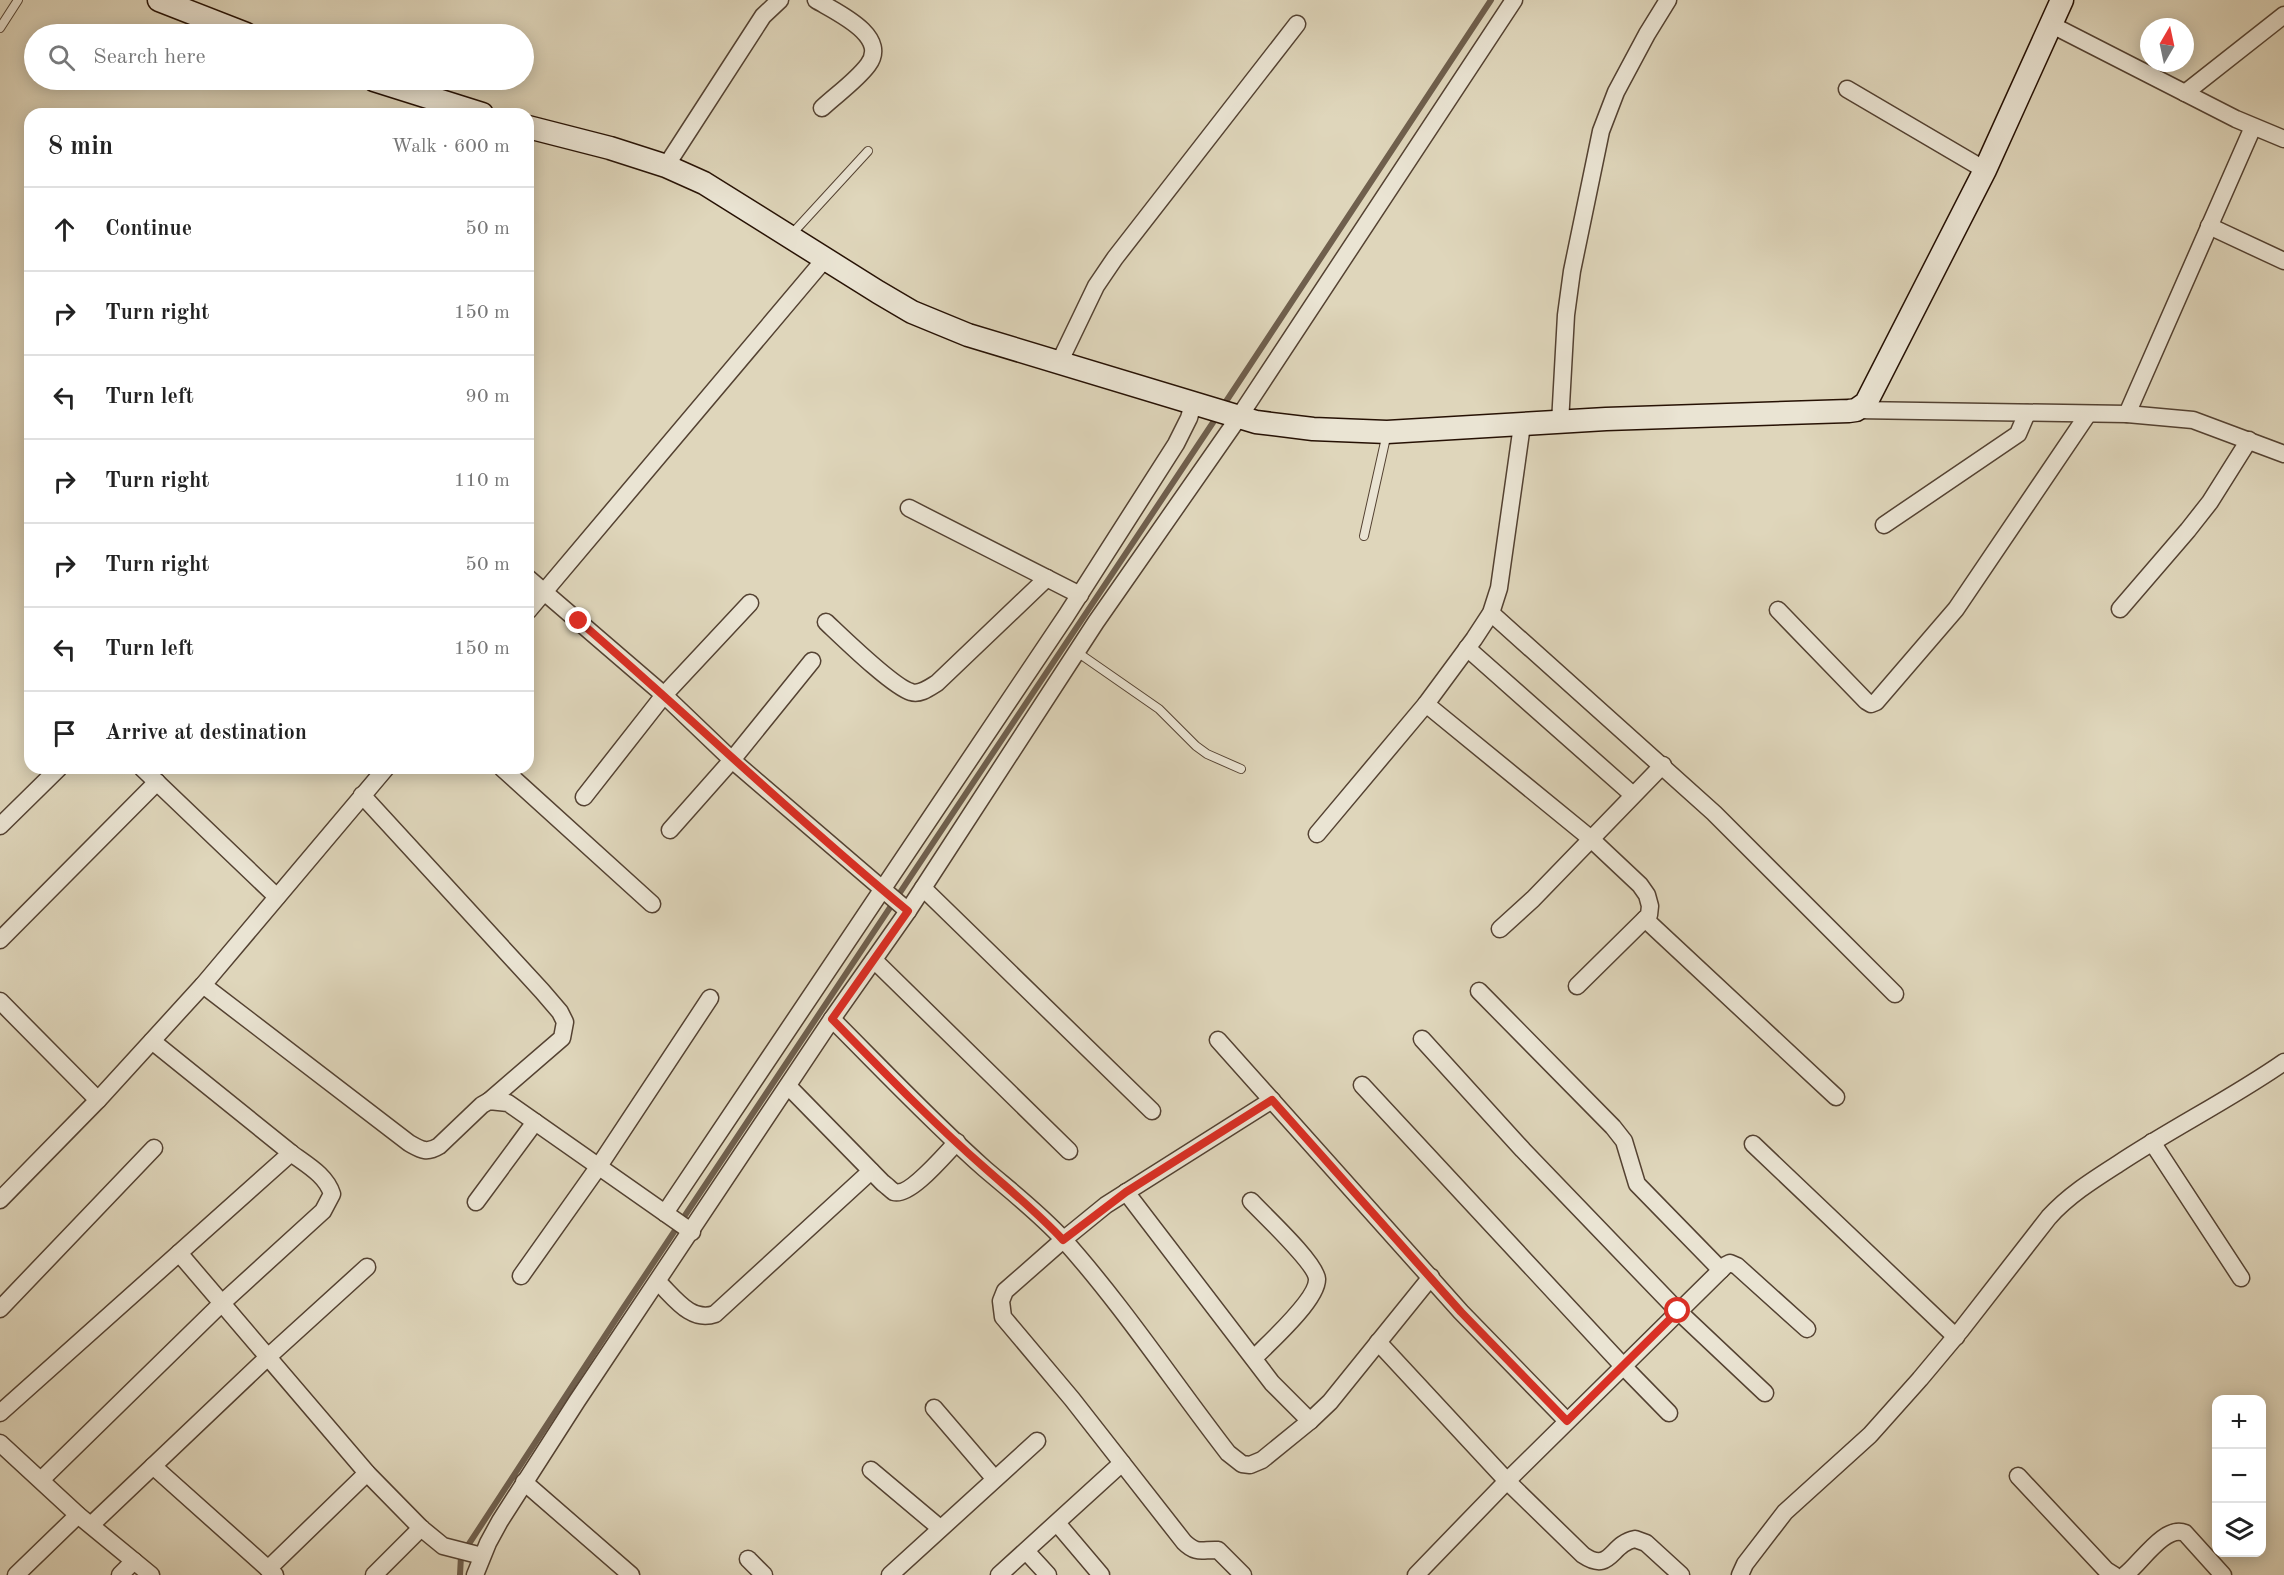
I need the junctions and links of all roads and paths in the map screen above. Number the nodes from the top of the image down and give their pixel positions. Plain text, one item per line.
1 (18, 0) edge
2 (159, 0) edge
3 (780, 0) edge
4 (816, 0) edge
5 (1514, 0) edge
6 (1668, 0) edge
7 (2062, 0) edge
8 (2284, 15) edge
9 (220, 24) edge
10 (1297, 24) dead end
11 (2050, 24) junction
12 (0, 28) edge
13 (1847, 89) dead end
14 (406, 90) edge
15 (2185, 93) junction
16 (463, 108) edge
17 (822, 108) dead end
18 (2253, 127) junction
19 (534, 129) edge
20 (2284, 139) edge
21 (868, 151) dead end
22 (666, 166) junction
23 (1985, 170) junction
24 (2209, 226) junction
25 (789, 237) junction
26 (824, 260) junction
27 (2284, 261) edge
28 (1059, 363) junction
29 (1197, 405) junction
30 (1856, 410) junction
31 (2027, 412) junction
32 (2088, 414) junction
33 (2127, 414) junction
34 (1232, 415) junction
35 (1560, 423) junction
36 (1522, 425) junction
37 (1387, 432) junction
38 (2249, 440) junction
39 (2284, 454) edge
40 (909, 508) dead end
41 (1884, 525) dead end
42 (1364, 536) dead end
43 (1047, 578) junction
44 (534, 583) edge
45 (545, 592) junction
46 (1080, 594) junction
47 (750, 603) dead end
48 (534, 604) edge
49 (2120, 609) dead end
50 (1778, 610) dead end
51 (1491, 613) junction
52 (826, 622) dead end
53 (1467, 648) junction
54 (1077, 652) junction
55 (812, 661) dead end
56 (664, 695) junction
57 (1426, 704) junction
58 (732, 760) junction
59 (1663, 765) junction
60 (1241, 770) dead end
61 (53, 774) edge
62 (148, 774) edge
63 (381, 774) edge
64 (509, 774) edge
65 (157, 782) junction
66 (362, 795) junction
67 (1633, 795) junction
68 (584, 797) dead end
69 (0, 826) edge
70 (670, 830) dead end
71 (1317, 834) dead end
72 (1590, 838) junction
73 (923, 888) junction
74 (277, 897) junction
75 (895, 901) junction
76 (652, 904) dead end
77 (1645, 919) junction
78 (1500, 929) dead end
79 (0, 940) edge
80 (874, 960) junction
81 (203, 985) junction
82 (1577, 986) dead end
83 (1479, 991) dead end
84 (1895, 994) dead end
85 (710, 998) dead end
86 (0, 1001) edge
87 (832, 1019) junction
88 (1422, 1039) dead end
89 (1218, 1040) dead end
90 (152, 1041) junction
91 (2284, 1062) edge
92 (1362, 1085) dead end
93 (788, 1086) junction
94 (1836, 1097) dead end
95 (98, 1100) junction
96 (1272, 1100) junction
97 (489, 1101) junction
98 (1152, 1111) dead end
99 (535, 1122) junction
100 (957, 1142) junction
101 (2152, 1142) junction
102 (1753, 1144) dead end
103 (154, 1148) dead end
104 (1069, 1151) dead end
105 (291, 1153) junction
106 (599, 1166) junction
107 (871, 1171) junction
108 (1126, 1192) junction
109 (0, 1200) edge
110 (1251, 1201) dead end
111 (477, 1202) dead end
112 (678, 1223) junction
113 (1063, 1240) junction
114 (179, 1253) junction
115 (367, 1268) dead end
116 (1721, 1270) junction
117 (521, 1276) dead end
118 (1431, 1277) junction
119 (2241, 1278) dead end
120 (658, 1282) junction
121 (221, 1304) junction
122 (0, 1309) edge
123 (1678, 1311) junction
124 (1808, 1329) dead end
125 (1956, 1337) junction
126 (1378, 1342) junction
127 (269, 1356) junction
128 (1254, 1358) junction
129 (1623, 1366) junction
130 (1765, 1393) dead end
131 (934, 1408) dead end
132 (0, 1413) edge
133 (1669, 1413) dead end
134 (1310, 1421) junction
135 (1567, 1421) junction
136 (1037, 1441) dead end
137 (0, 1443) edge
138 (1122, 1463) junction
139 (153, 1466) junction
140 (871, 1470) dead end
141 (367, 1473) junction
142 (2018, 1476) dead end
143 (994, 1478) junction
144 (41, 1480) junction
145 (1507, 1481) junction
146 (524, 1482) junction
147 (85, 1520) junction
148 (1057, 1523) junction
149 (421, 1527) junction
150 (940, 1528) junction
151 (1026, 1551) junction
152 (478, 1555) junction
153 (748, 1559) dead end
154 (134, 1561) junction
155 (272, 1572) edge
156 (16, 1575) edge
157 (120, 1575) edge
158 (151, 1575) edge
159 (374, 1575) edge
160 (475, 1575) edge
161 (631, 1575) edge
162 (764, 1575) edge
163 (890, 1575) edge
164 (999, 1575) edge
165 (1048, 1575) edge
166 (1101, 1575) edge
167 (1243, 1575) edge
168 (1416, 1575) edge
169 (1681, 1575) edge
170 (1740, 1575) edge
171 (2114, 1575) edge
172 (2124, 1575) edge
173 (2223, 1575) edge

1 - 12 lane
2 - 9 street
3 - 22 street
4 - 17 street
5 - 34 street
6 - 35 street
7 - 11 street
8 - 15 street
10 - 28 street
11 - 15 street
11 - 23 street
13 - 23 street
14 - 16 street
15 - 18 street
18 - 20 street
18 - 24 street
19 - 22 street
21 - 25 lane
22 - 25 street
23 - 30 street
24 - 27 street
24 - 33 street
25 - 26 street
26 - 28 street
26 - 45 street
28 - 29 street
29 - 34 street
29 - 46 street
30 - 31 street
30 - 35 street
31 - 32 street
31 - 41 street
32 - 33 street
32 - 50 street
33 - 38 street
34 - 37 street
34 - 54 street
35 - 36 street
36 - 37 street
36 - 51 street
37 - 42 lane
38 - 39 street
38 - 49 street
40 - 43 street
43 - 46 street
43 - 52 street
44 - 45 street
45 - 48 street
45 - 56 street
46 - 75 street
47 - 56 street
51 - 53 street
51 - 59 street
53 - 57 street
53 - 67 street
54 - 60 lane
54 - 73 street
55 - 58 street
56 - 58 street
56 - 68 street
57 - 71 street
57 - 72 street
58 - 70 street
58 - 75 street
59 - 67 street
59 - 84 street
61 - 69 street
62 - 65 street
63 - 66 street
64 - 76 street
65 - 74 street
65 - 79 street
66 - 74 street
66 - 97 street
67 - 72 street
72 - 77 street
72 - 78 street
73 - 75 street
73 - 98 street
74 - 81 street
75 - 80 street
75 - 112 street
77 - 82 street
77 - 94 street
80 - 87 street
80 - 104 street
81 - 90 street
81 - 97 street
83 - 116 street
85 - 106 street
86 - 95 street
87 - 93 street
87 - 100 street
88 - 123 street
89 - 96 street
90 - 95 street
90 - 105 street
91 - 101 street
92 - 129 street
93 - 107 street
93 - 112 street
95 - 109 street
96 - 108 street
96 - 118 street
97 - 99 street
99 - 106 street
99 - 111 street
100 - 107 street
100 - 113 street
101 - 119 street
101 - 125 street
102 - 125 street
103 - 122 street
105 - 114 street
105 - 121 street
106 - 112 street
106 - 117 street
107 - 120 street
108 - 113 street
108 - 128 street
110 - 128 street
112 - 120 street
113 - 134 street
113 - 138 street
114 - 121 street
114 - 132 street
115 - 127 street
116 - 123 street
116 - 124 street
118 - 126 street
118 - 135 street
120 - 146 street
121 - 127 street
121 - 144 street
123 - 129 street
123 - 130 street
125 - 170 street
126 - 134 street
126 - 145 street
127 - 139 street
127 - 141 street
128 - 134 street
129 - 133 street
129 - 135 street
131 - 143 street
135 - 145 street
136 - 143 street
137 - 144 street
138 - 148 street
138 - 167 street
139 - 147 street
139 - 155 street
140 - 150 street
141 - 149 street
141 - 155 street
142 - 171 street
143 - 150 street
144 - 147 street
145 - 168 street
145 - 169 street
146 - 152 street
146 - 161 street
147 - 154 street
147 - 156 street
148 - 151 street
148 - 166 street
149 - 152 street
149 - 159 street
150 - 163 street
151 - 164 street
151 - 165 street
152 - 160 street
153 - 162 street
154 - 157 street
154 - 158 street
172 - 173 street

